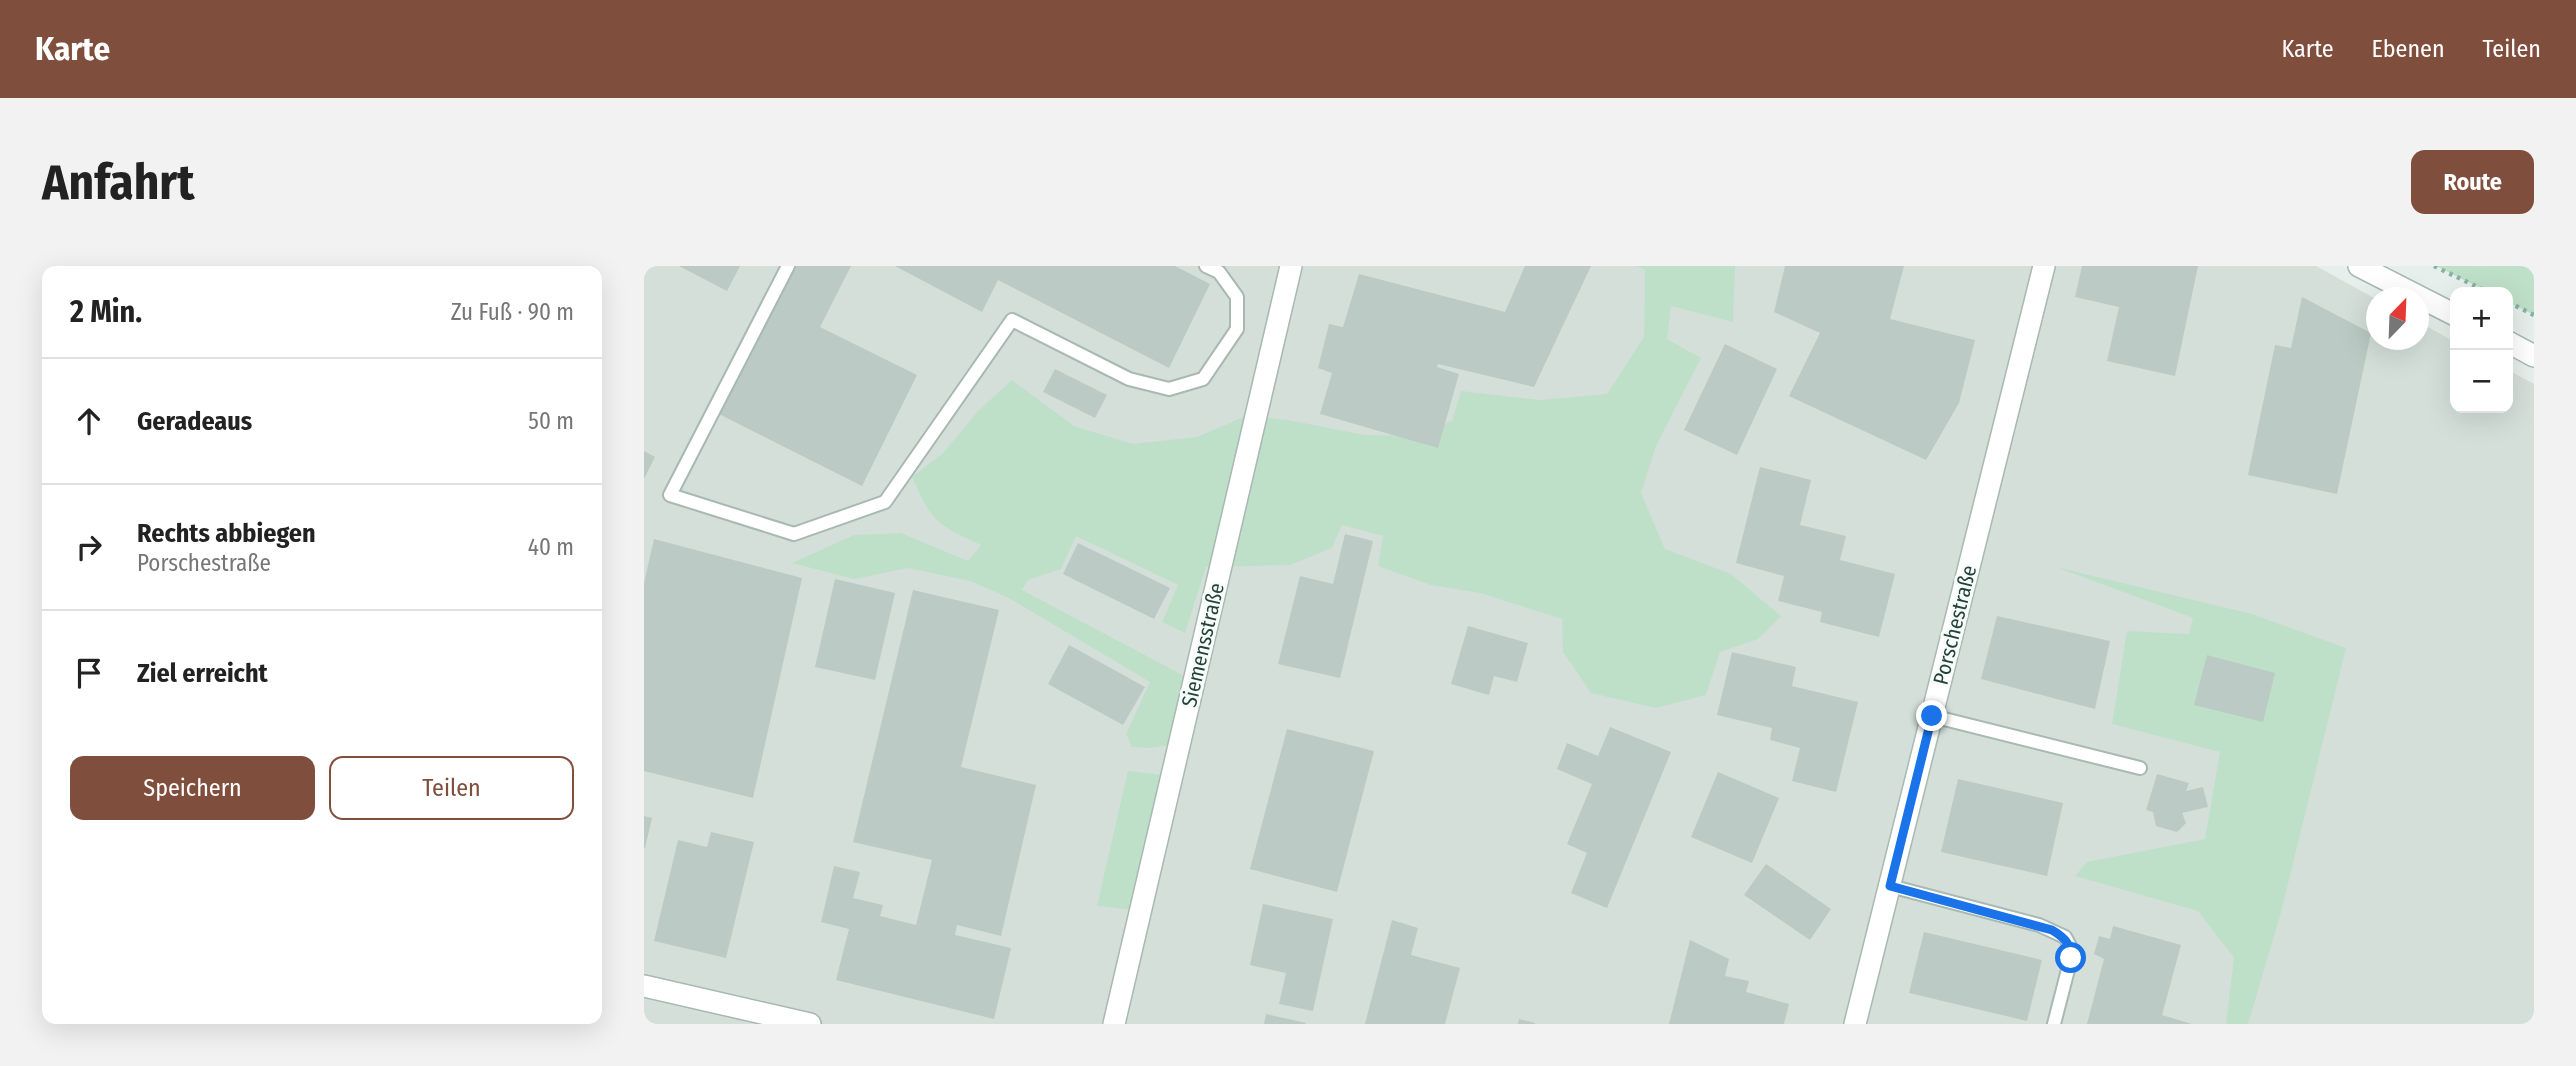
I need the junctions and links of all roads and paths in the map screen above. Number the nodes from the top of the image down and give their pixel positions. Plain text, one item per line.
1 (788, 266) edge
2 (1206, 266) edge
3 (1291, 266) edge
4 (2044, 266) edge
5 (2359, 266) edge
6 (2434, 266) edge
7 (2478, 287) edge
8 (2513, 304) edge
9 (2450, 312) edge
10 (2534, 314) edge
11 (2513, 345) edge
12 (2534, 356) edge
13 (1932, 716) junction
14 (2140, 768) dead end
15 (1890, 886) junction
16 (644, 986) edge
17 (810, 1024) edge
18 (1114, 1024) edge
19 (1856, 1024) edge
20 (2054, 1024) edge

1 - 2 lane
3 - 18 street, Siemensstraße
4 - 13 street, Porschestraße
5 - 9 street
6 - 7 path
8 - 10 path
11 - 12 street
13 - 14 lane
13 - 15 street, Porschestraße
15 - 19 street, Porschestraße
15 - 20 lane
16 - 17 street

